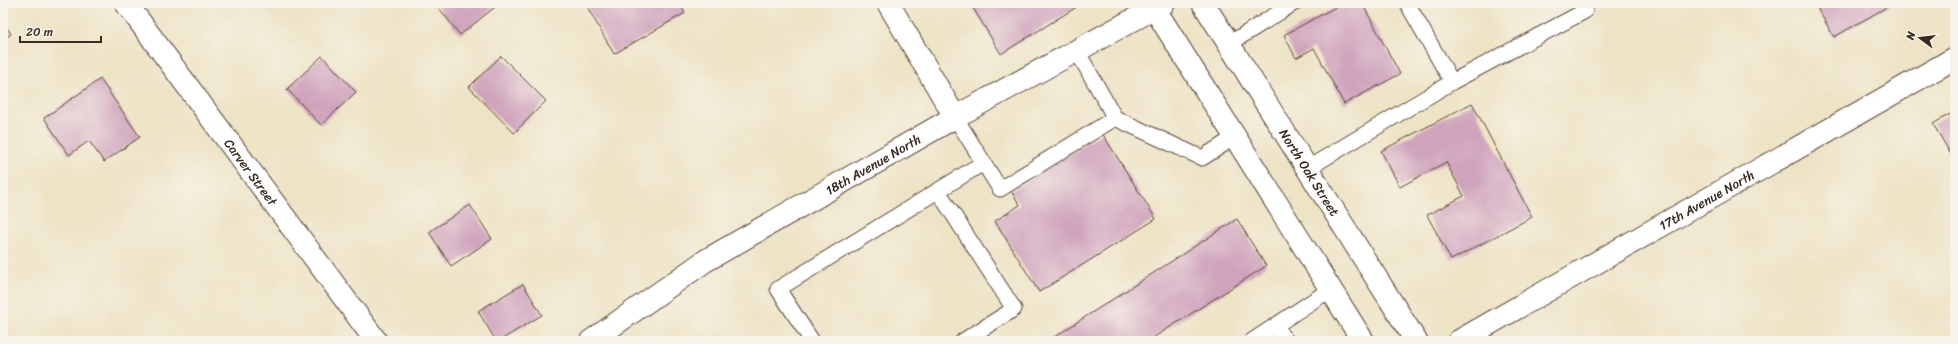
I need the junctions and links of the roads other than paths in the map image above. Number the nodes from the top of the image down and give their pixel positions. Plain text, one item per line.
1 (126, 3) edge
2 (888, 3) edge
3 (1203, 3) edge
4 (1294, 3) edge
5 (1407, 3) edge
6 (1156, 5) edge
7 (1585, 11) dead end
8 (1229, 44) junction
9 (1077, 51) junction
10 (1955, 58) edge
11 (1452, 82) junction
12 (955, 117) junction
13 (1115, 118) junction
14 (1235, 137) junction
15 (983, 163) junction
16 (1308, 168) junction
17 (938, 192) junction
18 (1331, 289) junction
19 (1276, 326) junction
20 (376, 341) edge
21 (592, 341) edge
22 (812, 341) edge
23 (963, 341) edge
24 (1252, 341) edge
25 (1286, 341) edge
26 (1363, 341) edge
27 (1416, 341) edge
28 (1459, 341) edge

1 - 20 street, Carver Street
2 - 12 street
3 - 8 street, North Oak Street
4 - 8 lane
5 - 11 lane
6 - 9 street, 18th Avenue North
6 - 14 street
7 - 11 lane
8 - 16 street, North Oak Street
9 - 12 street, 18th Avenue North
9 - 13 lane
10 - 28 street, 17th Avenue North
11 - 16 lane
12 - 15 lane
12 - 21 street, 18th Avenue North
13 - 14 lane
13 - 15 lane
14 - 18 street
15 - 17 lane
16 - 27 street, North Oak Street
17 - 22 lane
17 - 23 lane
18 - 19 lane
18 - 26 street
19 - 24 lane
19 - 25 lane

